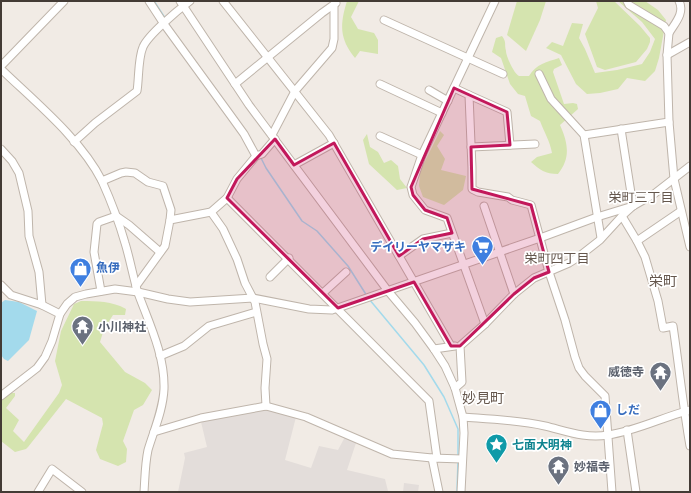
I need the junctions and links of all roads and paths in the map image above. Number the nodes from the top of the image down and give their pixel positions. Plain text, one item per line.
1 (64, 1) edge
2 (149, 1) edge
3 (190, 1) edge
4 (223, 1) edge
5 (627, 1) edge
6 (679, 1) edge
7 (492, 2) edge
8 (182, 3) edge
9 (336, 3) edge
10 (384, 20) dead end
11 (164, 24) junction
12 (669, 33) junction
13 (689, 46) edge
14 (667, 55) junction
15 (269, 56) junction
16 (468, 59) junction
17 (1, 67) edge
18 (503, 74) dead end
19 (538, 74) dead end
20 (234, 84) junction
21 (380, 84) dead end
22 (454, 88) junction
23 (429, 90) dead end
24 (295, 91) junction
25 (469, 95) junction
26 (448, 101) junction
27 (442, 113) junction
28 (669, 122) junction
29 (621, 129) junction
30 (584, 135) junction
31 (380, 136) dead end
32 (273, 137) junction
33 (74, 142) junction
34 (334, 143) junction
35 (535, 144) dead end
36 (510, 145) junction
37 (471, 147) junction
38 (2, 152) edge
39 (422, 155) junction
40 (256, 156) junction
41 (294, 165) junction
42 (690, 166) edge
43 (674, 179) junction
44 (102, 181) junction
45 (227, 198) junction
46 (484, 206) dead end
47 (633, 206) junction
48 (681, 211) junction
49 (211, 212) junction
50 (116, 216) junction
51 (622, 216) junction
52 (597, 217) junction
53 (170, 220) junction
54 (452, 233) junction
55 (540, 238) junction
56 (601, 238) junction
57 (637, 241) junction
58 (690, 247) edge
59 (160, 252) junction
60 (499, 253) junction
61 (399, 256) junction
62 (289, 258) junction
63 (463, 265) junction
64 (346, 272) dead end
65 (549, 272) junction
66 (270, 277) dead end
67 (414, 282) junction
68 (1, 285) edge
69 (137, 289) junction
70 (388, 290) junction
71 (102, 291) junction
72 (323, 293) junction
73 (514, 294) junction
74 (253, 298) junction
75 (42, 305) junction
76 (338, 308) junction
77 (256, 312) junction
78 (60, 314) junction
79 (484, 324) junction
80 (452, 346) junction
81 (460, 346) junction
82 (434, 349) junction
83 (160, 356) junction
84 (455, 388) junction
85 (1, 396) edge
86 (266, 406) junction
87 (687, 411) edge
88 (463, 417) junction
89 (627, 430) junction
90 (154, 432) junction
91 (609, 435) junction
92 (690, 446) edge
93 (434, 458) junction
94 (462, 459) junction
95 (38, 492) edge
96 (82, 492) edge
97 (144, 492) edge
98 (439, 492) edge
99 (461, 492) edge
100 (612, 492) edge
101 (636, 492) edge

1 - 17 street
2 - 11 street
3 - 8 street
4 - 15 street
5 - 12 street
6 - 12 street
7 - 16 street
8 - 11 street
8 - 20 street
9 - 15 street
9 - 24 street
10 - 16 street
11 - 33 street
11 - 40 street
12 - 14 street
13 - 14 street
14 - 28 street
15 - 20 street
15 - 24 street
16 - 18 street
16 - 22 street
17 - 33 street
19 - 30 street
20 - 32 street
21 - 27 street
22 - 25 street
22 - 26 street
23 - 26 street
24 - 32 street
24 - 34 street
25 - 36 street
25 - 37 street
26 - 27 street
27 - 39 street
28 - 29 street
28 - 43 street
29 - 30 street
29 - 47 street
30 - 52 street
31 - 39 street
32 - 40 street
32 - 41 street
33 - 44 street
34 - 41 street
34 - 61 street
35 - 36 street
36 - 37 street
37 - 55 street
38 - 75 street
39 - 54 street
40 - 45 street
41 - 70 street
42 - 43 street
43 - 47 street
43 - 48 street
44 - 50 street
44 - 53 street
45 - 49 street
45 - 62 street
46 - 60 street
47 - 51 street
47 - 52 street
48 - 57 street
48 - 58 street
49 - 53 street
49 - 74 street
50 - 59 street
50 - 69 street
50 - 71 street
51 - 56 street
51 - 57 street
52 - 55 street
52 - 56 street
53 - 59 street
54 - 61 street
54 - 63 street
55 - 60 street
55 - 65 street
56 - 65 street
57 - 87 street
59 - 69 street
60 - 63 street
60 - 73 street
61 - 67 street
62 - 66 street
62 - 72 street
63 - 67 street
63 - 79 street
64 - 72 street
65 - 73 street
65 - 91 street
67 - 70 street
67 - 80 street
68 - 75 street
69 - 71 street
69 - 74 street
69 - 83 street
70 - 76 street
70 - 82 street
71 - 78 street
72 - 76 street
73 - 79 street
74 - 76 street
74 - 77 street
75 - 78 street
76 - 93 street
77 - 83 street
77 - 86 street
78 - 85 street
79 - 81 street
80 - 81 street
80 - 82 street
81 - 84 street
82 - 84 street
83 - 90 street
84 - 88 street
86 - 90 street
86 - 93 street
87 - 89 street
87 - 92 street
88 - 91 street
88 - 94 street
89 - 91 street
89 - 101 street
90 - 97 street
91 - 100 street
93 - 94 street
93 - 98 street
94 - 99 street
95 - 96 street

